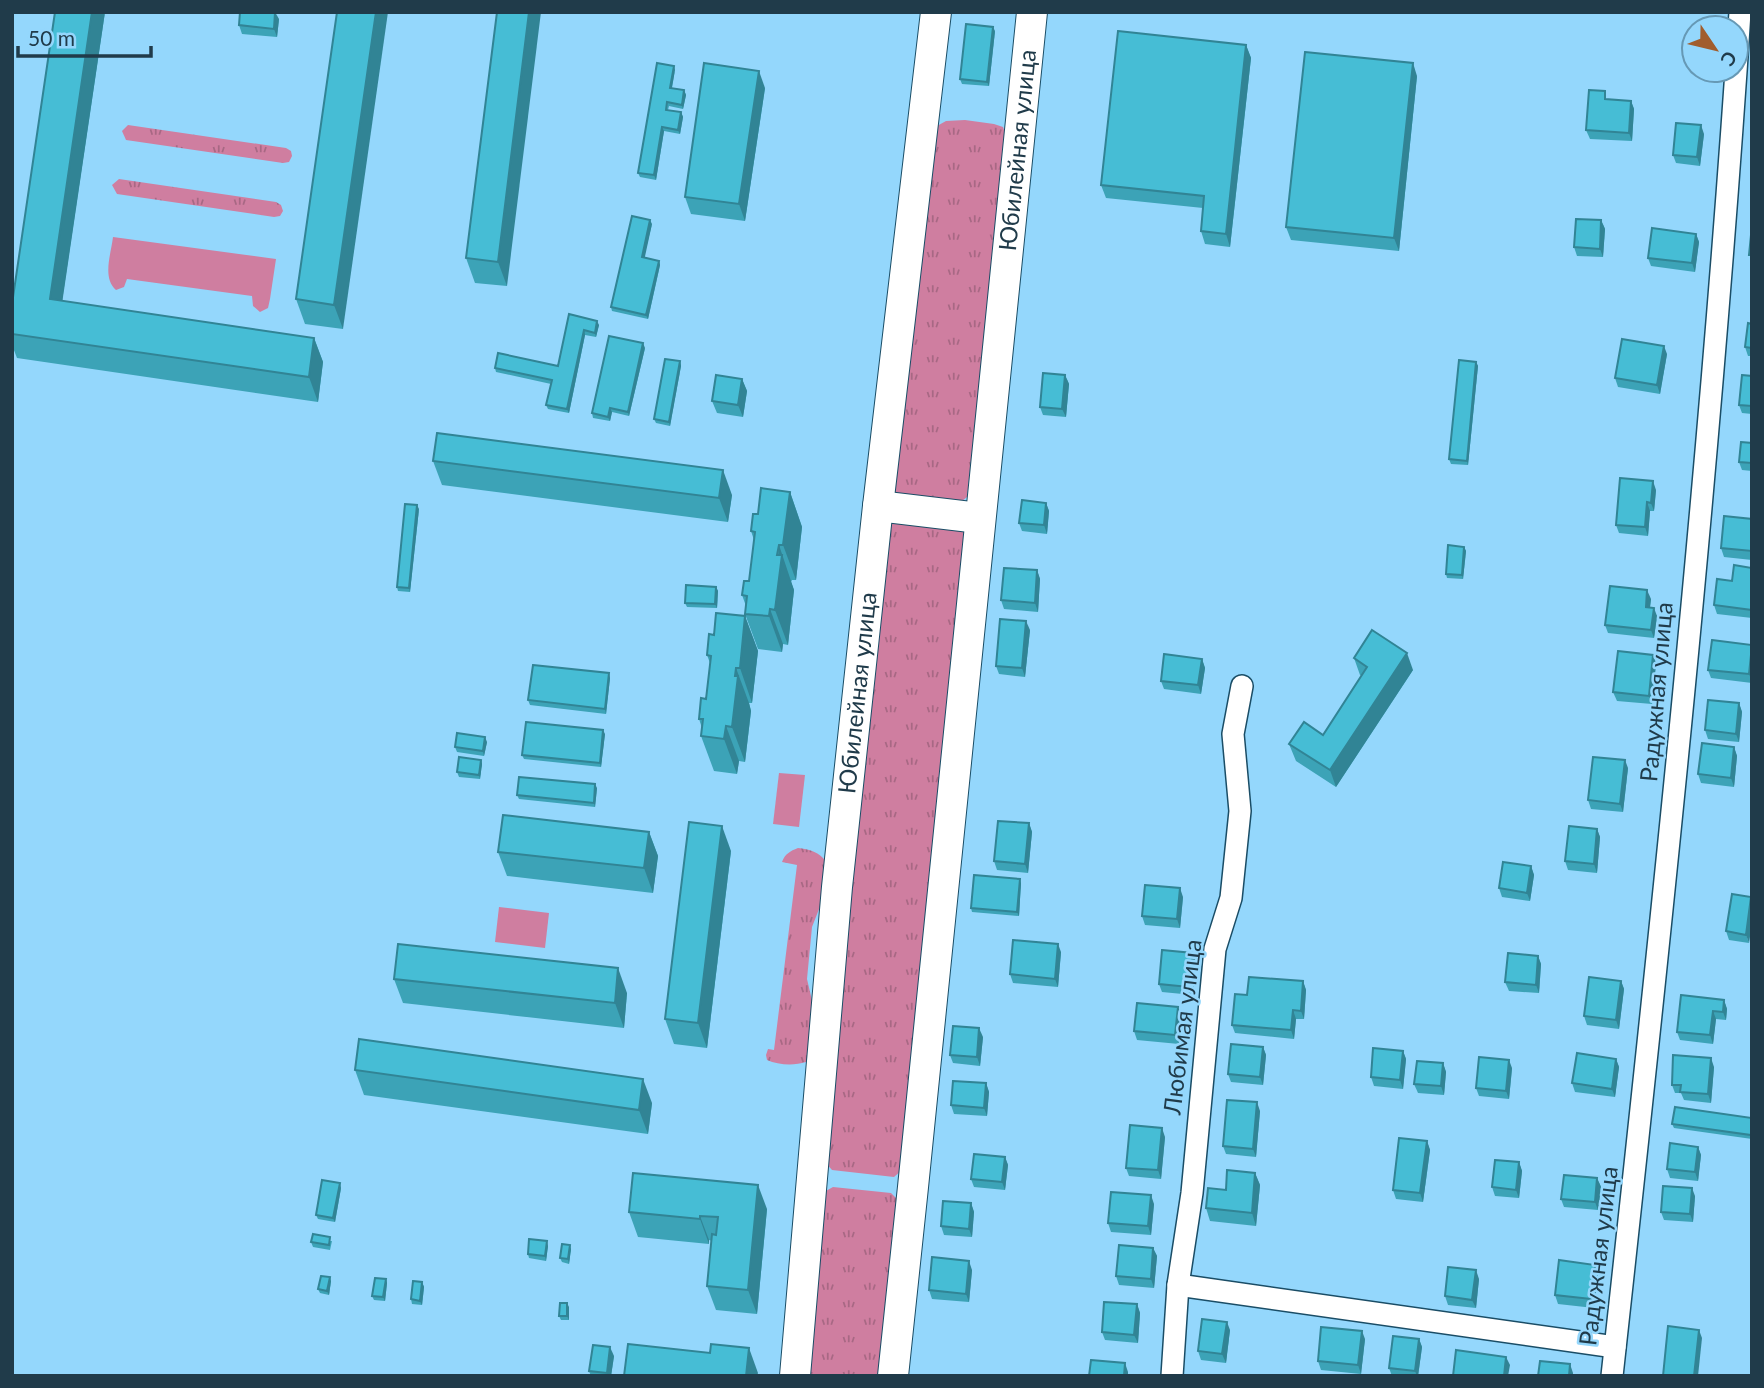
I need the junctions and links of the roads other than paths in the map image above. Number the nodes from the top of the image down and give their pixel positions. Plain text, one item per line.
1 (936, 12) edge
2 (1032, 12) edge
3 (1740, 12) edge
4 (878, 506) junction
5 (979, 518) junction
6 (1242, 686) dead end
7 (1178, 1285) junction
8 (1615, 1347) junction
9 (795, 1376) edge
10 (893, 1376) edge
11 (1172, 1376) edge
12 (1612, 1376) edge

1 - 4 main road, Юбилейная улица
2 - 5 main road, Юбилейная улица
3 - 8 street, Радужная улица
4 - 5 main road
4 - 9 main road, Юбилейная улица
5 - 10 main road, Юбилейная улица
6 - 7 street, Любимая улица
7 - 8 street
7 - 11 street, Любимая улица
8 - 12 street, Радужная улица

